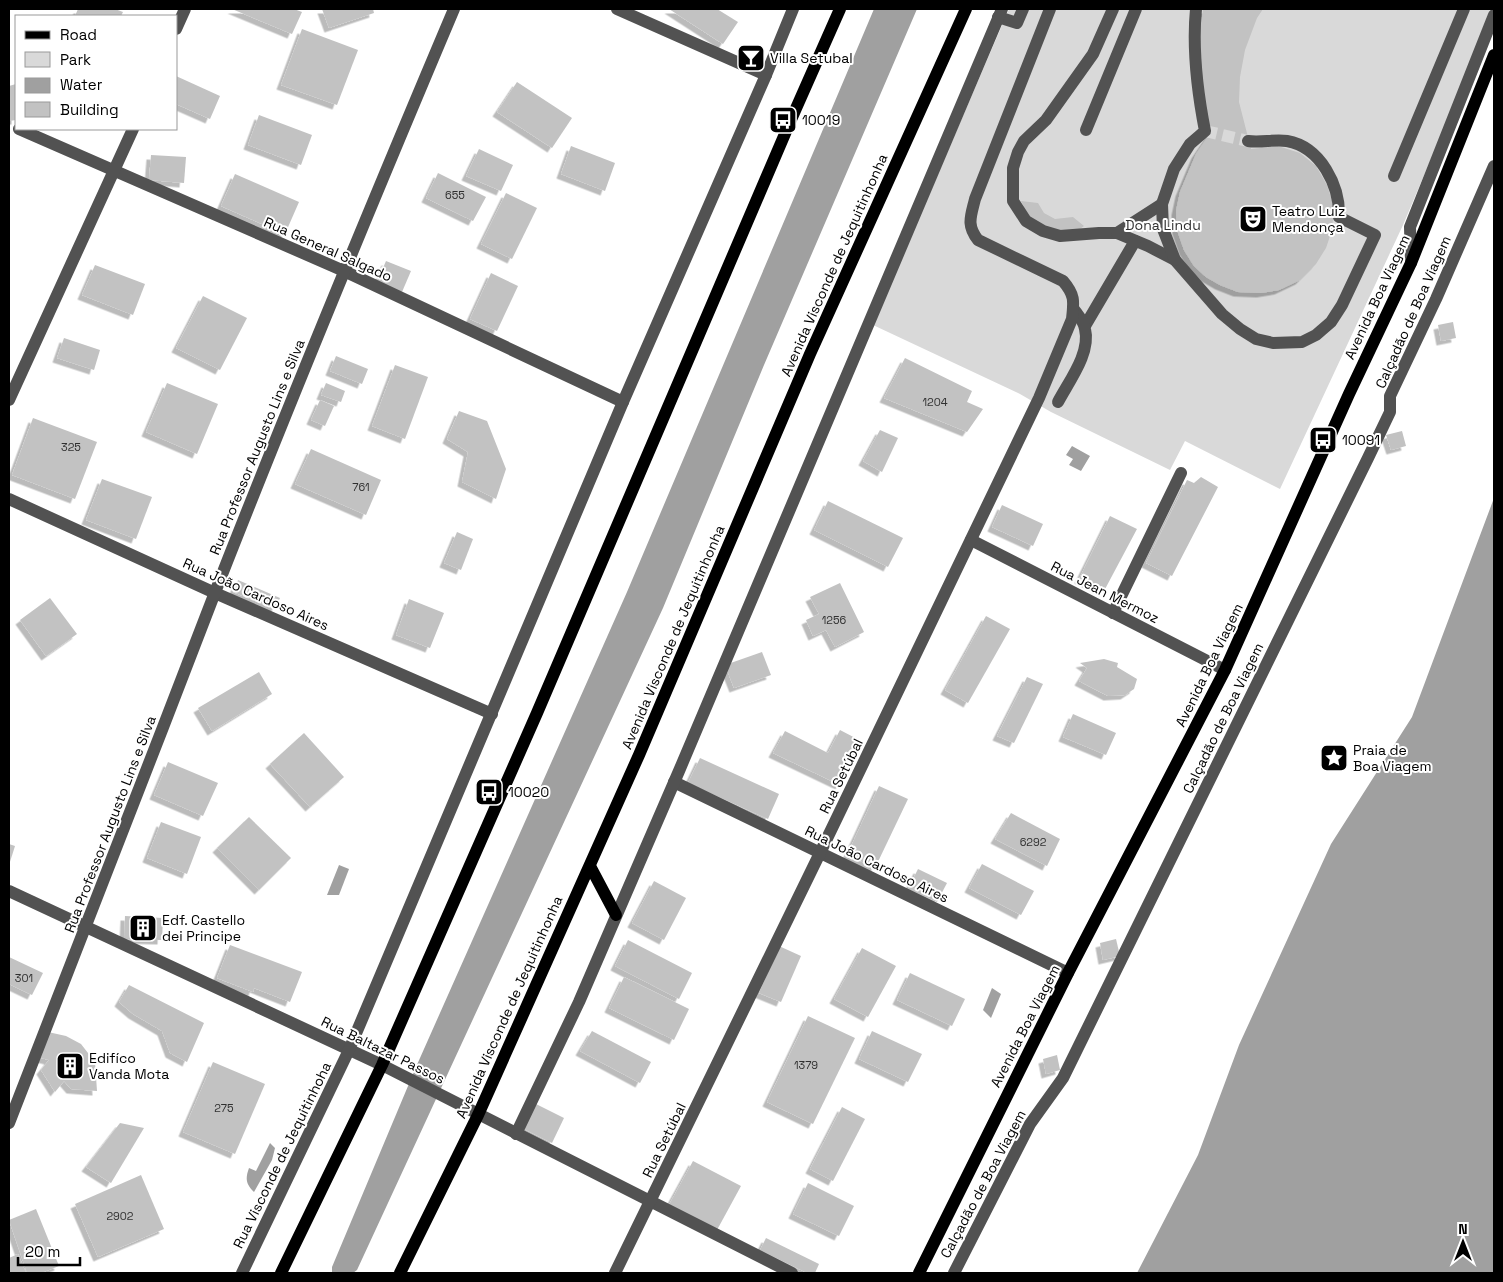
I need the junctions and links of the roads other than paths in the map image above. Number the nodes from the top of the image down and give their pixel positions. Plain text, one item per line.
1 (185, 9) edge
2 (454, 9) edge
3 (617, 9) edge
4 (793, 9) edge
5 (840, 9) edge
6 (966, 9) edge
7 (1023, 9) edge
8 (1050, 9) edge
9 (1113, 9) edge
10 (1136, 9) edge
11 (1196, 9) edge
12 (1464, 9) edge
13 (1000, 13) edge
14 (1494, 14) edge
15 (178, 25) edge
16 (1494, 55) edge
17 (766, 75) junction
18 (23, 130) edge
19 (133, 130) edge
20 (1086, 130) dead end
21 (1248, 141) tunnel mouth
22 (1494, 166) edge
23 (115, 171) junction
24 (1394, 176) dead end
25 (1162, 204) junction
26 (1117, 234) junction
27 (1135, 241) junction
28 (1175, 260) junction
29 (1411, 264) junction
30 (344, 271) junction
31 (1074, 308) junction
32 (1085, 326) junction
33 (9, 400) edge
34 (623, 402) junction
35 (1058, 402) dead end
36 (1181, 473) dead end
37 (9, 499) edge
38 (971, 540) junction
39 (215, 593) junction
40 (1114, 613) junction
41 (1225, 670) junction
42 (492, 714) junction
43 (674, 782) junction
44 (820, 853) junction
45 (590, 866) junction
46 (9, 891) edge
47 (616, 915) junction
48 (86, 928) junction
49 (1068, 973) junction
50 (349, 1050) junction
51 (382, 1065) junction
52 (478, 1115) junction
53 (9, 1123) edge
54 (516, 1134) junction
55 (651, 1202) junction
56 (242, 1273) edge
57 (281, 1273) edge
58 (400, 1273) edge
59 (615, 1273) edge
60 (792, 1273) edge
61 (919, 1273) edge
62 (954, 1273) edge

1 - 15 street
2 - 30 street, Rua Professor Augusto Lins e Silva
3 - 17 street
4 - 17 street
5 - 51 main road
6 - 45 main road, Avenida Visconde de Jequitinhonha
7 - 13 street
8 - 31 street
9 - 26 street
10 - 20 street
11 - 25 street
12 - 24 street
13 - 43 street
14 - 29 street
16 - 29 main road, Avenida Boa Viagem
17 - 34 street
18 - 23 street, Rua General Salgado
19 - 23 street
21 - 28 street
22 - 62 street, Calçadão de Boa Viagem
23 - 30 street, Rua General Salgado
23 - 33 street
25 - 26 street
25 - 28 street
26 - 27 street
27 - 28 street
27 - 32 street
29 - 41 main road, Avenida Boa Viagem
30 - 34 street, Rua General Salgado
30 - 39 street, Rua Professor Augusto Lins e Silva
31 - 32 street
31 - 38 street, Rua Setúbal
32 - 35 street
34 - 42 street
36 - 40 street
37 - 39 street, Rua João Cardoso Aires
38 - 40 street, Rua Jean Mermoz
38 - 44 street, Rua Setúbal
39 - 42 street, Rua João Cardoso Aires
39 - 48 street, Rua Professor Augusto Lins e Silva
40 - 41 street, Rua Jean Mermoz
41 - 49 main road, Avenida Boa Viagem
42 - 50 street
43 - 44 street, Rua João Cardoso Aires
43 - 47 street
44 - 49 street, Rua João Cardoso Aires
44 - 55 street, Rua Setúbal
45 - 47 main road
45 - 52 main road, Avenida Visconde de Jequitinhonha
46 - 48 street, Rua Baltazar Passos
47 - 54 street
48 - 50 street, Rua Baltazar Passos
48 - 53 street, Rua Professor Augusto Lins e Silva
49 - 61 main road, Avenida Boa Viagem
50 - 51 street, Rua Baltazar Passos
50 - 56 street, Rua Visconde de Jequitinhoha
51 - 52 street, Rua Baltazar Passos
51 - 57 main road
52 - 54 street, Rua Baltazar Passos
52 - 58 main road, Avenida Visconde de Jequitinhonha
54 - 55 street, Rua Baltazar Passos
55 - 59 street, Rua Setúbal
55 - 60 street, Rua Baltazar Passos

